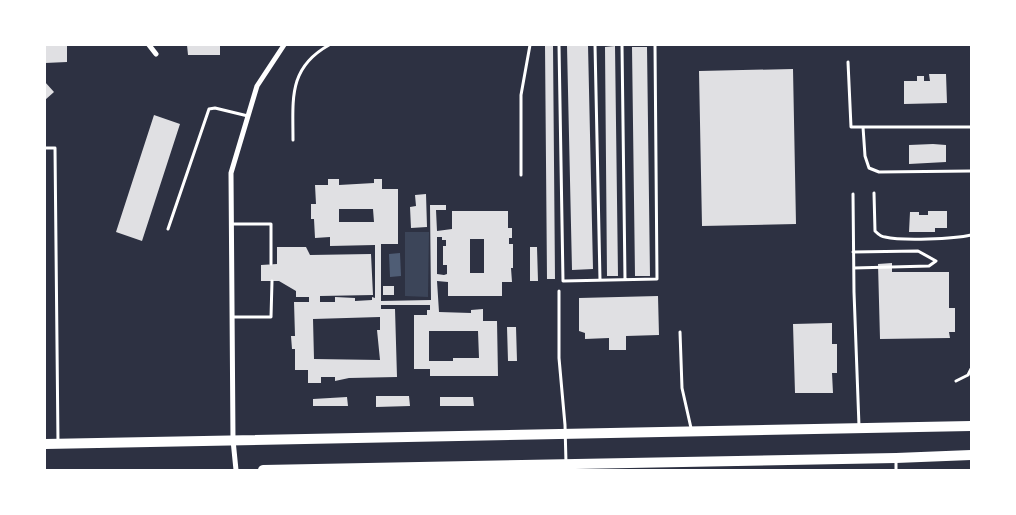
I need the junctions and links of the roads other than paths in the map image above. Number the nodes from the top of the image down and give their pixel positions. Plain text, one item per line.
1 (149, 45) edge
2 (284, 45) edge
3 (329, 45) edge
4 (530, 45) edge
5 (559, 45) edge
6 (595, 45) edge
7 (622, 45) edge
8 (655, 45) edge
9 (156, 54) dead end
10 (848, 62) dead end
11 (248, 116) junction
12 (863, 127) junction
13 (971, 128) edge
14 (293, 140) dead end
15 (45, 148) edge
16 (971, 170) edge
17 (521, 175) dead end
18 (853, 194) dead end
19 (874, 194) dead end
20 (232, 224) junction
21 (168, 229) dead end
22 (971, 235) edge
23 (854, 252) junction
24 (271, 264) dead end
25 (854, 268) junction
26 (625, 279) junction
27 (600, 280) junction
28 (272, 281) dead end
29 (559, 291) dead end
30 (232, 318) junction
31 (680, 332) dead end
32 (971, 369) edge
33 (956, 381) dead end
34 (971, 426) edge
35 (859, 428) junction
36 (692, 431) junction
37 (565, 434) junction
38 (233, 440) junction
39 (58, 443) junction
40 (45, 444) edge
41 (971, 455) edge
42 (896, 458) junction
43 (566, 464) junction
44 (632, 466) edge
45 (358, 469) edge
46 (236, 470) edge
47 (263, 470) edge
48 (896, 470) edge

1 - 9 street
2 - 11 street
3 - 14 lane
4 - 17 lane
5 - 27 lane
6 - 27 lane
7 - 26 lane
8 - 26 lane
10 - 12 lane
11 - 20 street
11 - 21 lane
12 - 13 lane
12 - 16 lane
15 - 39 lane
18 - 23 lane
19 - 22 lane
20 - 24 lane
20 - 30 street
23 - 25 lane
23 - 25 lane
25 - 35 lane
26 - 27 lane
28 - 30 lane
29 - 37 lane
30 - 38 street
31 - 36 lane
32 - 33 lane
34 - 35 main road
35 - 36 main road
36 - 37 main road
37 - 38 main road
37 - 43 lane
38 - 39 main road
38 - 46 street
39 - 40 main road
41 - 42 main road
42 - 44 main road
42 - 48 lane
43 - 44 main road
43 - 45 main road
45 - 47 main road

